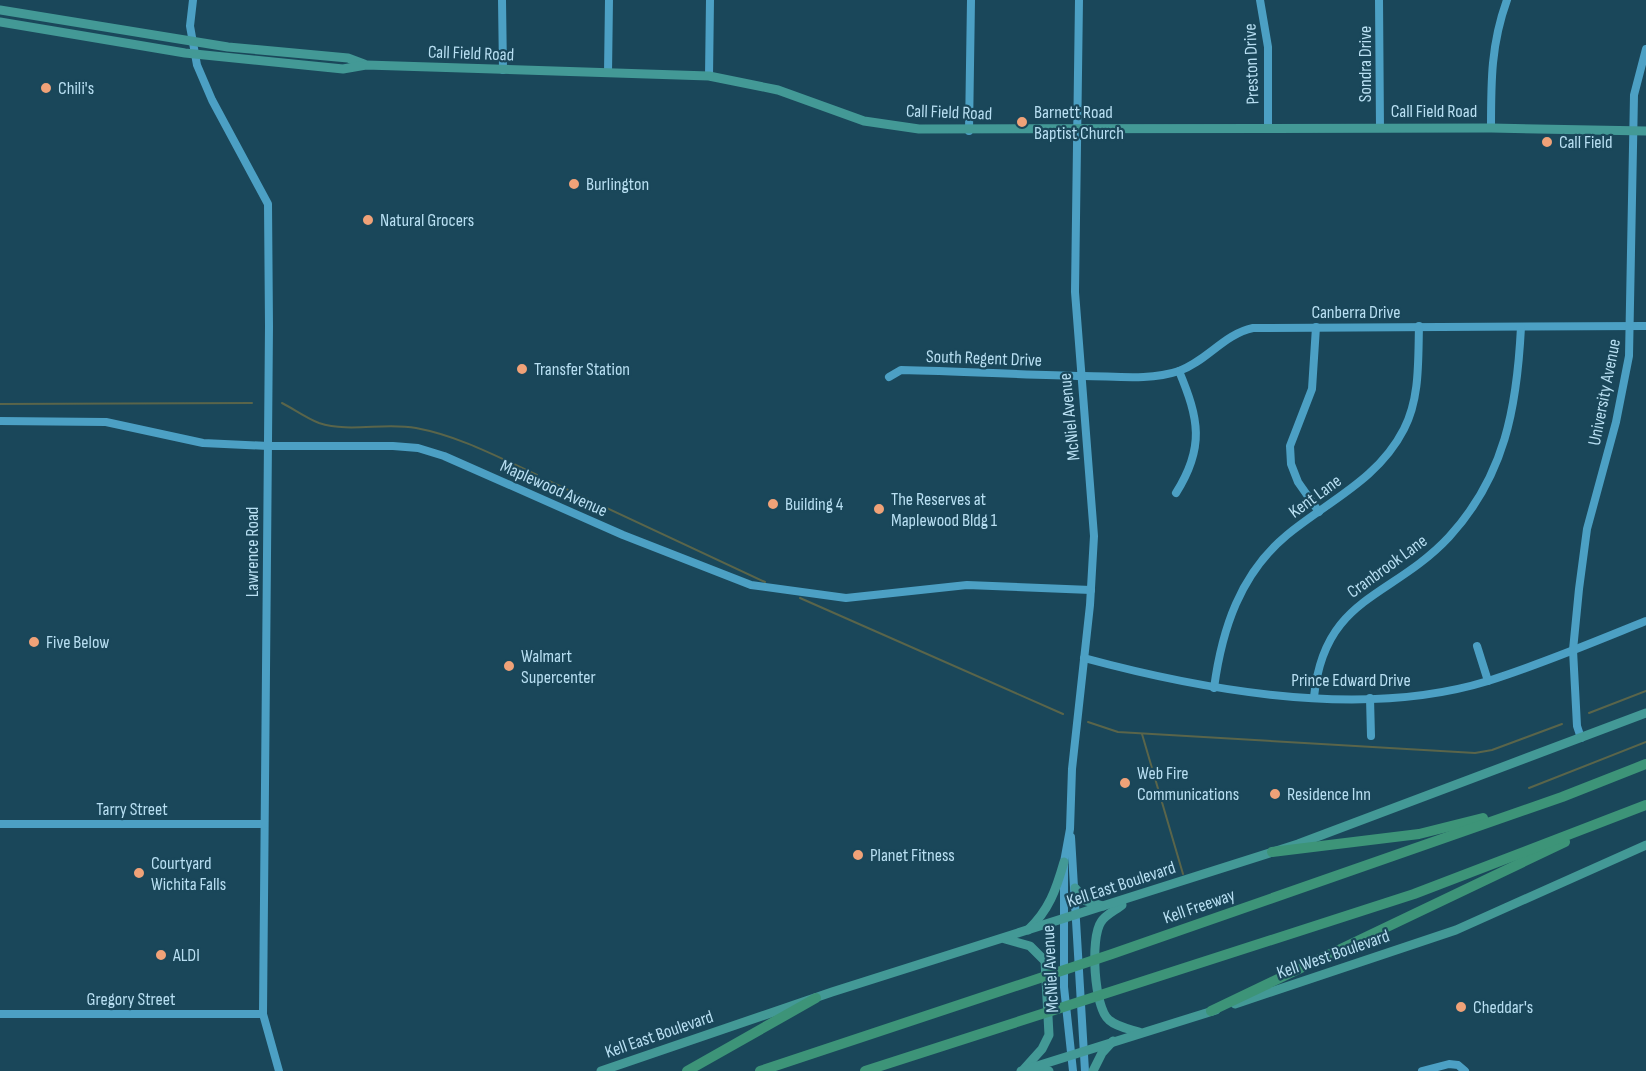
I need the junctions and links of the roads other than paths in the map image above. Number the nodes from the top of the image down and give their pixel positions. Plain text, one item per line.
1 (193, 0) edge
2 (502, 0) edge
3 (609, 0) edge
4 (710, 0) edge
5 (971, 0) edge
6 (1079, 0) edge
7 (1260, 0) edge
8 (1379, 0) edge
9 (1507, 0) edge
10 (0, 10) edge
11 (33, 15) junction
12 (0, 22) edge
13 (32, 27) junction
14 (103, 27) junction
15 (99, 38) junction
16 (193, 48) junction
17 (1646, 49) edge
18 (503, 70) junction
19 (608, 73) junction
20 (709, 76) junction
21 (1268, 128) junction
22 (1380, 128) junction
23 (1491, 128) junction
24 (1079, 130) junction
25 (1633, 130) junction
26 (1646, 130) edge
27 (969, 131) junction
28 (1419, 326) junction
29 (1631, 326) junction
30 (1646, 326) edge
31 (1316, 327) junction
32 (1521, 327) junction
33 (1179, 371) junction
34 (1080, 376) junction
35 (889, 377) dead end
36 (0, 422) edge
37 (268, 446) junction
38 (1176, 493) dead end
39 (1319, 512) junction
40 (1091, 590) junction
41 (1646, 621) edge
42 (1477, 646) dead end
43 (1573, 650) junction
44 (1084, 658) junction
45 (1488, 681) junction
46 (1214, 688) junction
47 (1314, 697) junction
48 (1370, 698) junction
49 (1646, 713) edge
50 (1371, 736) dead end
51 (1581, 738) junction
52 (1646, 764) edge
53 (1562, 797) junction
54 (1646, 806) edge
55 (0, 824) edge
56 (264, 824) junction
57 (1599, 824) junction
58 (1070, 829) junction
59 (1646, 845) edge
60 (1272, 852) junction
61 (1064, 862) junction
62 (1075, 888) junction
63 (1129, 899) junction
64 (1111, 905) junction
65 (1076, 916) junction
66 (1063, 921) junction
67 (1027, 932) junction
68 (1003, 939) junction
69 (816, 998) junction
70 (1211, 1011) junction
71 (0, 1014) edge
72 (263, 1014) junction
73 (1140, 1032) junction
74 (1113, 1040) junction
75 (1083, 1050) junction
76 (1071, 1054) junction
77 (1025, 1070) edge
78 (279, 1071) edge
79 (601, 1071) edge
80 (687, 1071) edge
81 (760, 1071) edge
82 (865, 1071) edge
83 (1049, 1071) edge
84 (1072, 1071) edge
85 (1085, 1071) edge
86 (1093, 1071) edge
87 (1422, 1071) edge
88 (1464, 1071) edge

1 - 16 street
2 - 18 street
3 - 19 street
4 - 20 street
5 - 27 street
6 - 24 street, McNiel Avenue
7 - 21 street, Preston Drive
8 - 22 street, Sondra Drive
9 - 23 street
10 - 11 main road, Call Field Road
11 - 13 main road
11 - 14 main road, Call Field Road
12 - 13 main road, Call Field Road
13 - 15 main road, Call Field Road
14 - 15 main road
14 - 16 main road, Call Field Road
15 - 16 main road, Call Field Road
16 - 18 main road, Call Field Road
16 - 37 street, Lawrence Road
17 - 25 street, University Avenue
18 - 19 main road, Call Field Road
19 - 20 main road, Call Field Road
20 - 27 main road, Call Field Road
21 - 22 main road, Call Field Road
21 - 24 main road, Call Field Road
22 - 23 main road, Call Field Road
23 - 25 main road, Call Field Road
24 - 27 main road, Call Field Road
24 - 34 street, McNiel Avenue
25 - 26 main road, Call Field Road
25 - 29 street, University Avenue
28 - 31 street, Canberra Drive
28 - 32 street, Canberra Drive
28 - 39 street, Kent Lane
29 - 30 street, Canberra Drive
29 - 32 street, Canberra Drive
29 - 43 street, University Avenue
31 - 33 street, Canberra Drive
31 - 39 street
32 - 47 street, Cranbrook Lane
33 - 34 street, Canberra Drive
33 - 38 street
34 - 35 street, South Regent Drive
34 - 40 street, McNiel Avenue
36 - 37 street, Maplewood Avenue
37 - 40 street, Maplewood Avenue
37 - 56 street, Lawrence Road
39 - 46 street, Kent Lane
40 - 44 street, McNiel Avenue
41 - 43 street, Prince Edward Drive
42 - 45 street
43 - 45 street, Prince Edward Drive
43 - 51 street, University Avenue
44 - 46 street, Prince Edward Drive
44 - 58 street, McNiel Avenue
45 - 48 street, Prince Edward Drive
46 - 47 street, Prince Edward Drive
47 - 48 street, Prince Edward Drive
48 - 50 street
49 - 51 main road, Kell East Boulevard
51 - 60 main road, Kell East Boulevard
52 - 53 highway, Kell Freeway
53 - 60 highway
53 - 81 highway, Kell Freeway
54 - 57 highway
55 - 56 street, Tarry Street
56 - 72 street, Lawrence Road
57 - 70 highway
57 - 82 highway
58 - 61 street, McNiel Avenue
58 - 62 street, McNiel Avenue
59 - 70 main road, Kell West Boulevard
60 - 63 main road, Kell East Boulevard
61 - 66 street, McNiel Avenue
61 - 67 main road
62 - 64 main road
62 - 65 street, McNiel Avenue
63 - 64 main road, Kell East Boulevard
63 - 73 main road
64 - 65 main road, Kell East Boulevard
65 - 66 main road, Kell East Boulevard
65 - 75 street, McNiel Avenue
66 - 67 main road, Kell East Boulevard
66 - 76 street, McNiel Avenue
67 - 68 main road, Kell East Boulevard
68 - 69 main road, Kell East Boulevard
68 - 77 main road
69 - 79 main road, Kell East Boulevard
69 - 80 highway
70 - 73 main road, Kell West Boulevard
71 - 72 street, Gregory Street
72 - 78 street, Lawrence Road
73 - 74 main road, Kell West Boulevard
74 - 75 main road, Kell West Boulevard
74 - 86 main road
75 - 76 main road, Kell West Boulevard
75 - 85 street, McNiel Avenue
76 - 77 main road, Kell West Boulevard
76 - 84 street, McNiel Avenue
77 - 83 main road
87 - 88 street

